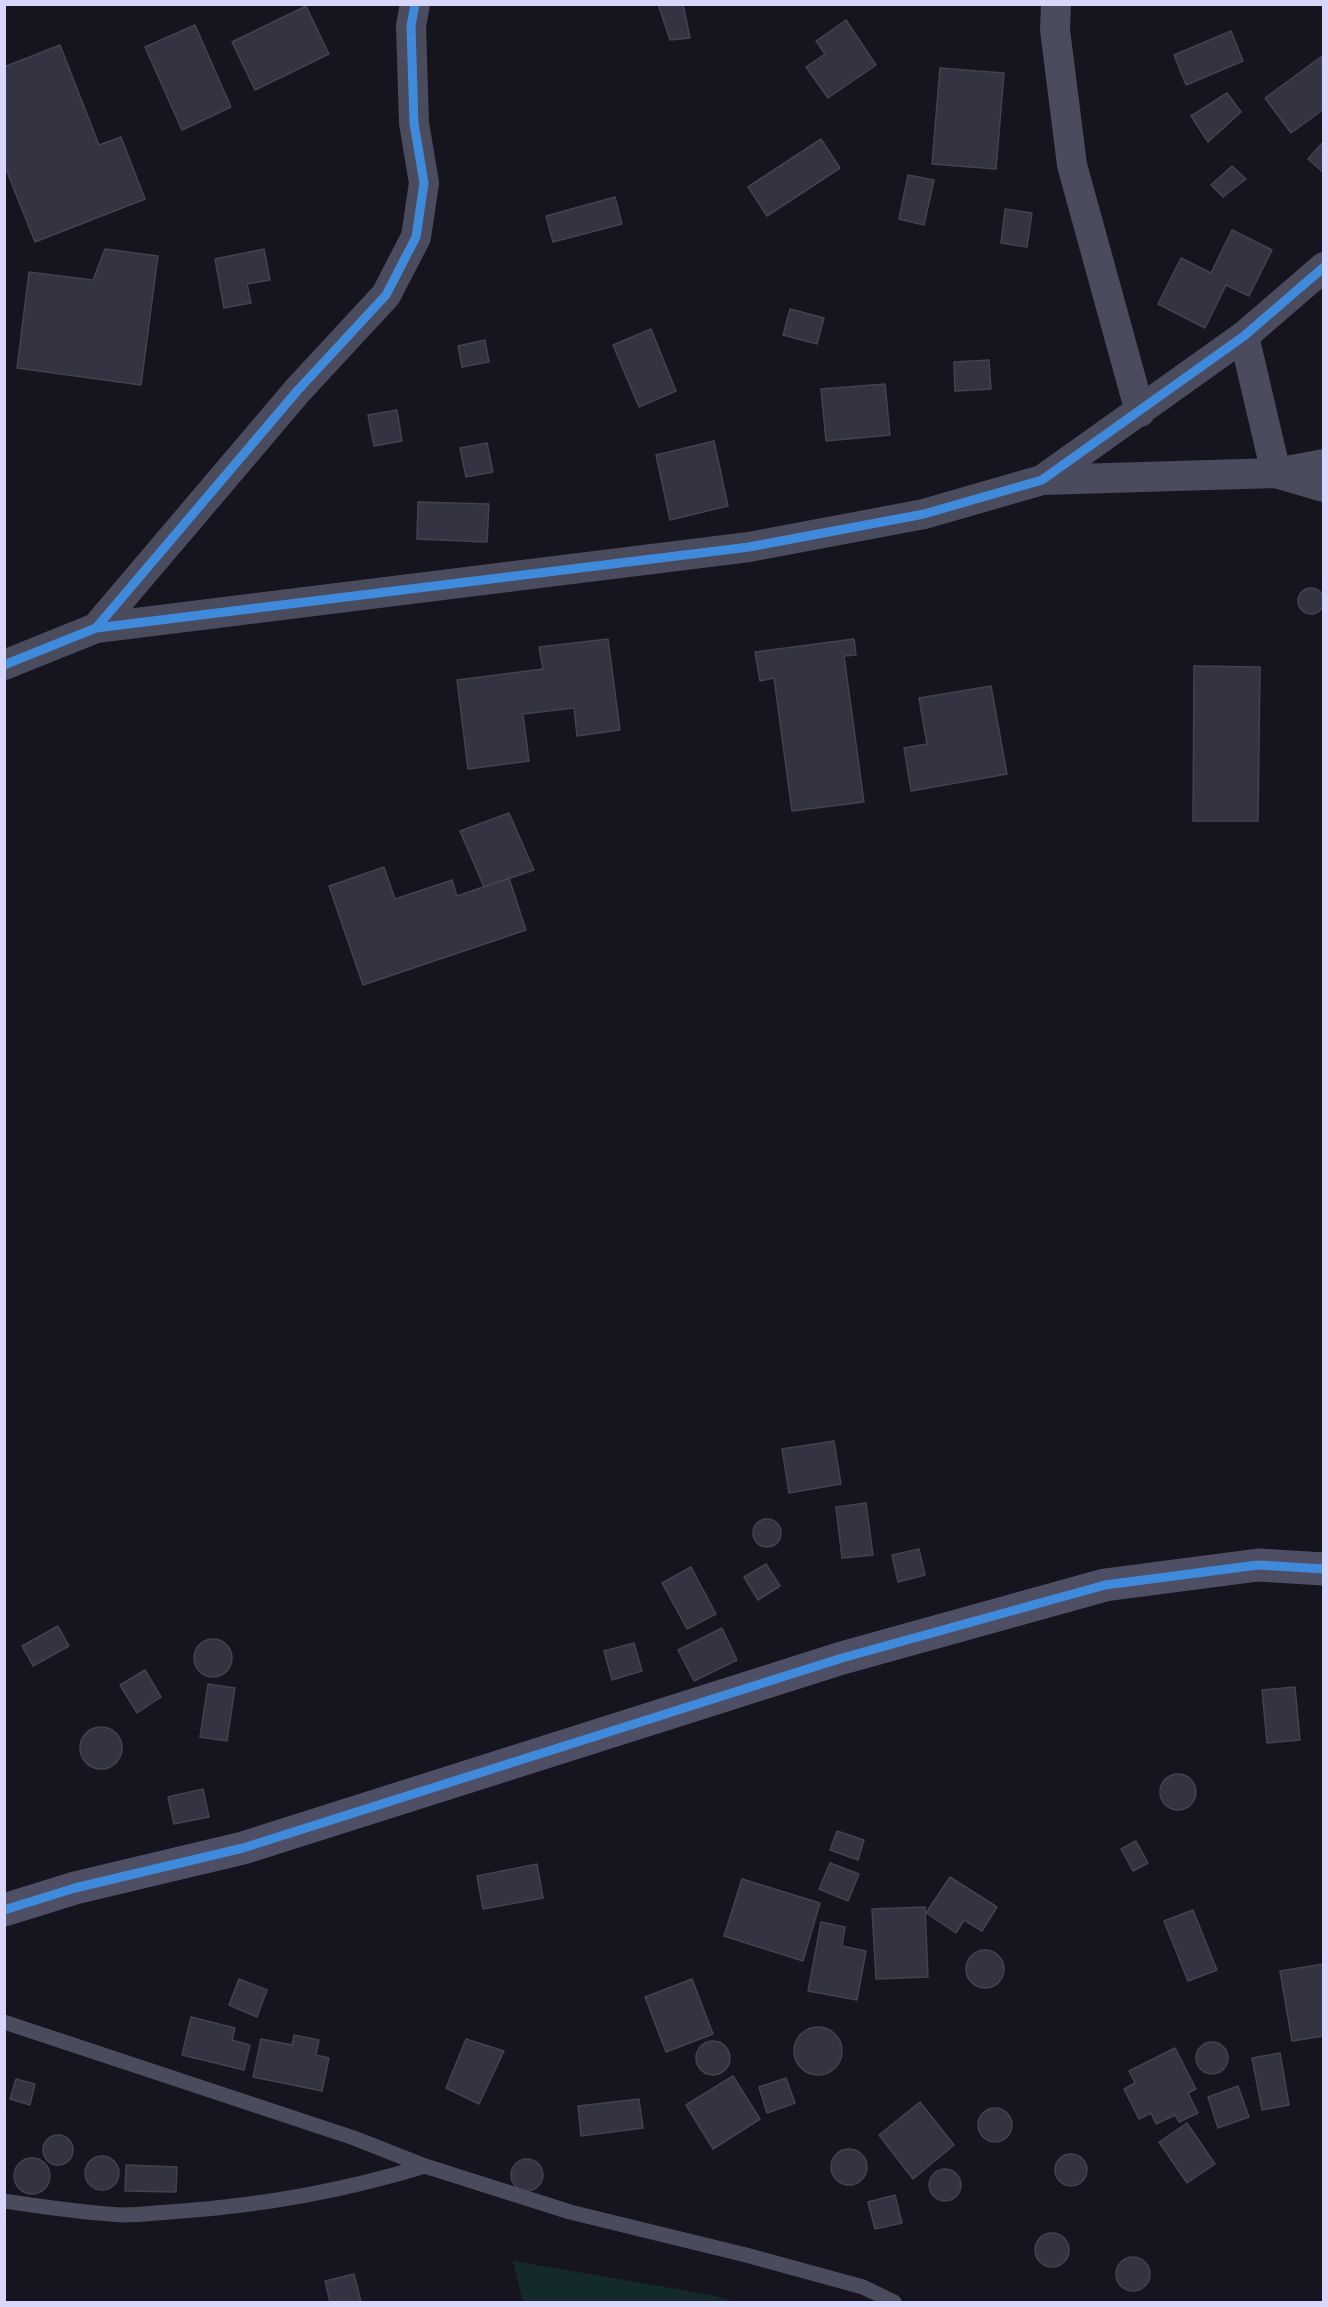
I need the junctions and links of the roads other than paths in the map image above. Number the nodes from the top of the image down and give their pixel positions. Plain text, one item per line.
1 (415, 4) edge
2 (1056, 4) edge
3 (1323, 267) edge
4 (1244, 336) junction
5 (1140, 412) junction
6 (1323, 464) edge
7 (1276, 473) junction
8 (1042, 480) junction
9 (1323, 487) edge
10 (96, 628) junction
11 (4, 665) edge
12 (1323, 1569) edge
13 (4, 1910) edge
14 (4, 2022) edge
15 (425, 2166) junction
16 (4, 2201) edge
17 (894, 2302) edge

1 - 10 street
2 - 5 street
3 - 4 street
4 - 5 street
4 - 7 street
5 - 8 street
6 - 7 street
7 - 8 street
7 - 9 street
8 - 10 street
10 - 11 street
12 - 13 street
14 - 15 lane
15 - 16 lane
15 - 17 lane

